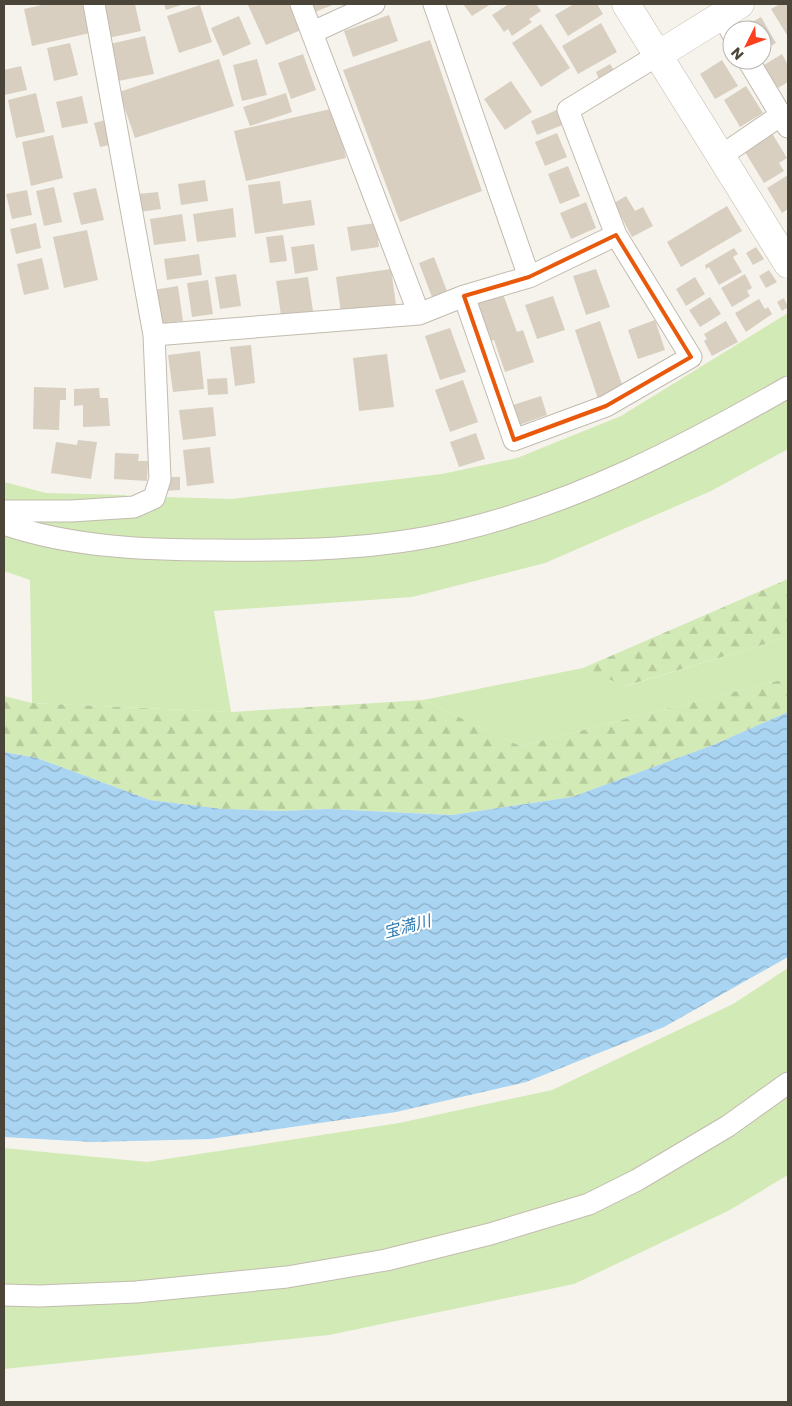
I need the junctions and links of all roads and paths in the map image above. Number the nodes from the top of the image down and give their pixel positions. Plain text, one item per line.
1 (94, 4) edge
2 (300, 4) edge
3 (374, 4) edge
4 (434, 4) edge
5 (626, 4) edge
6 (731, 17) edge
7 (313, 32) junction
8 (658, 54) junction
9 (754, 70) edge
10 (784, 121) edge
11 (721, 156) junction
12 (616, 235) junction
13 (788, 264) edge
14 (529, 277) junction
15 (464, 296) junction
16 (420, 314) junction
17 (154, 335) junction
18 (788, 387) edge
19 (4, 511) edge
20 (4, 524) edge
21 (788, 1083) edge
22 (4, 1295) edge

1 - 17 street
2 - 7 street
3 - 7 street
4 - 14 street
5 - 8 street
6 - 8 street
7 - 16 street
8 - 11 street
8 - 12 street
9 - 10 street
10 - 11 street
11 - 13 street
12 - 14 street
12 - 15 street
14 - 15 street
15 - 16 street
16 - 17 street
17 - 19 street
18 - 20 street
21 - 22 street

